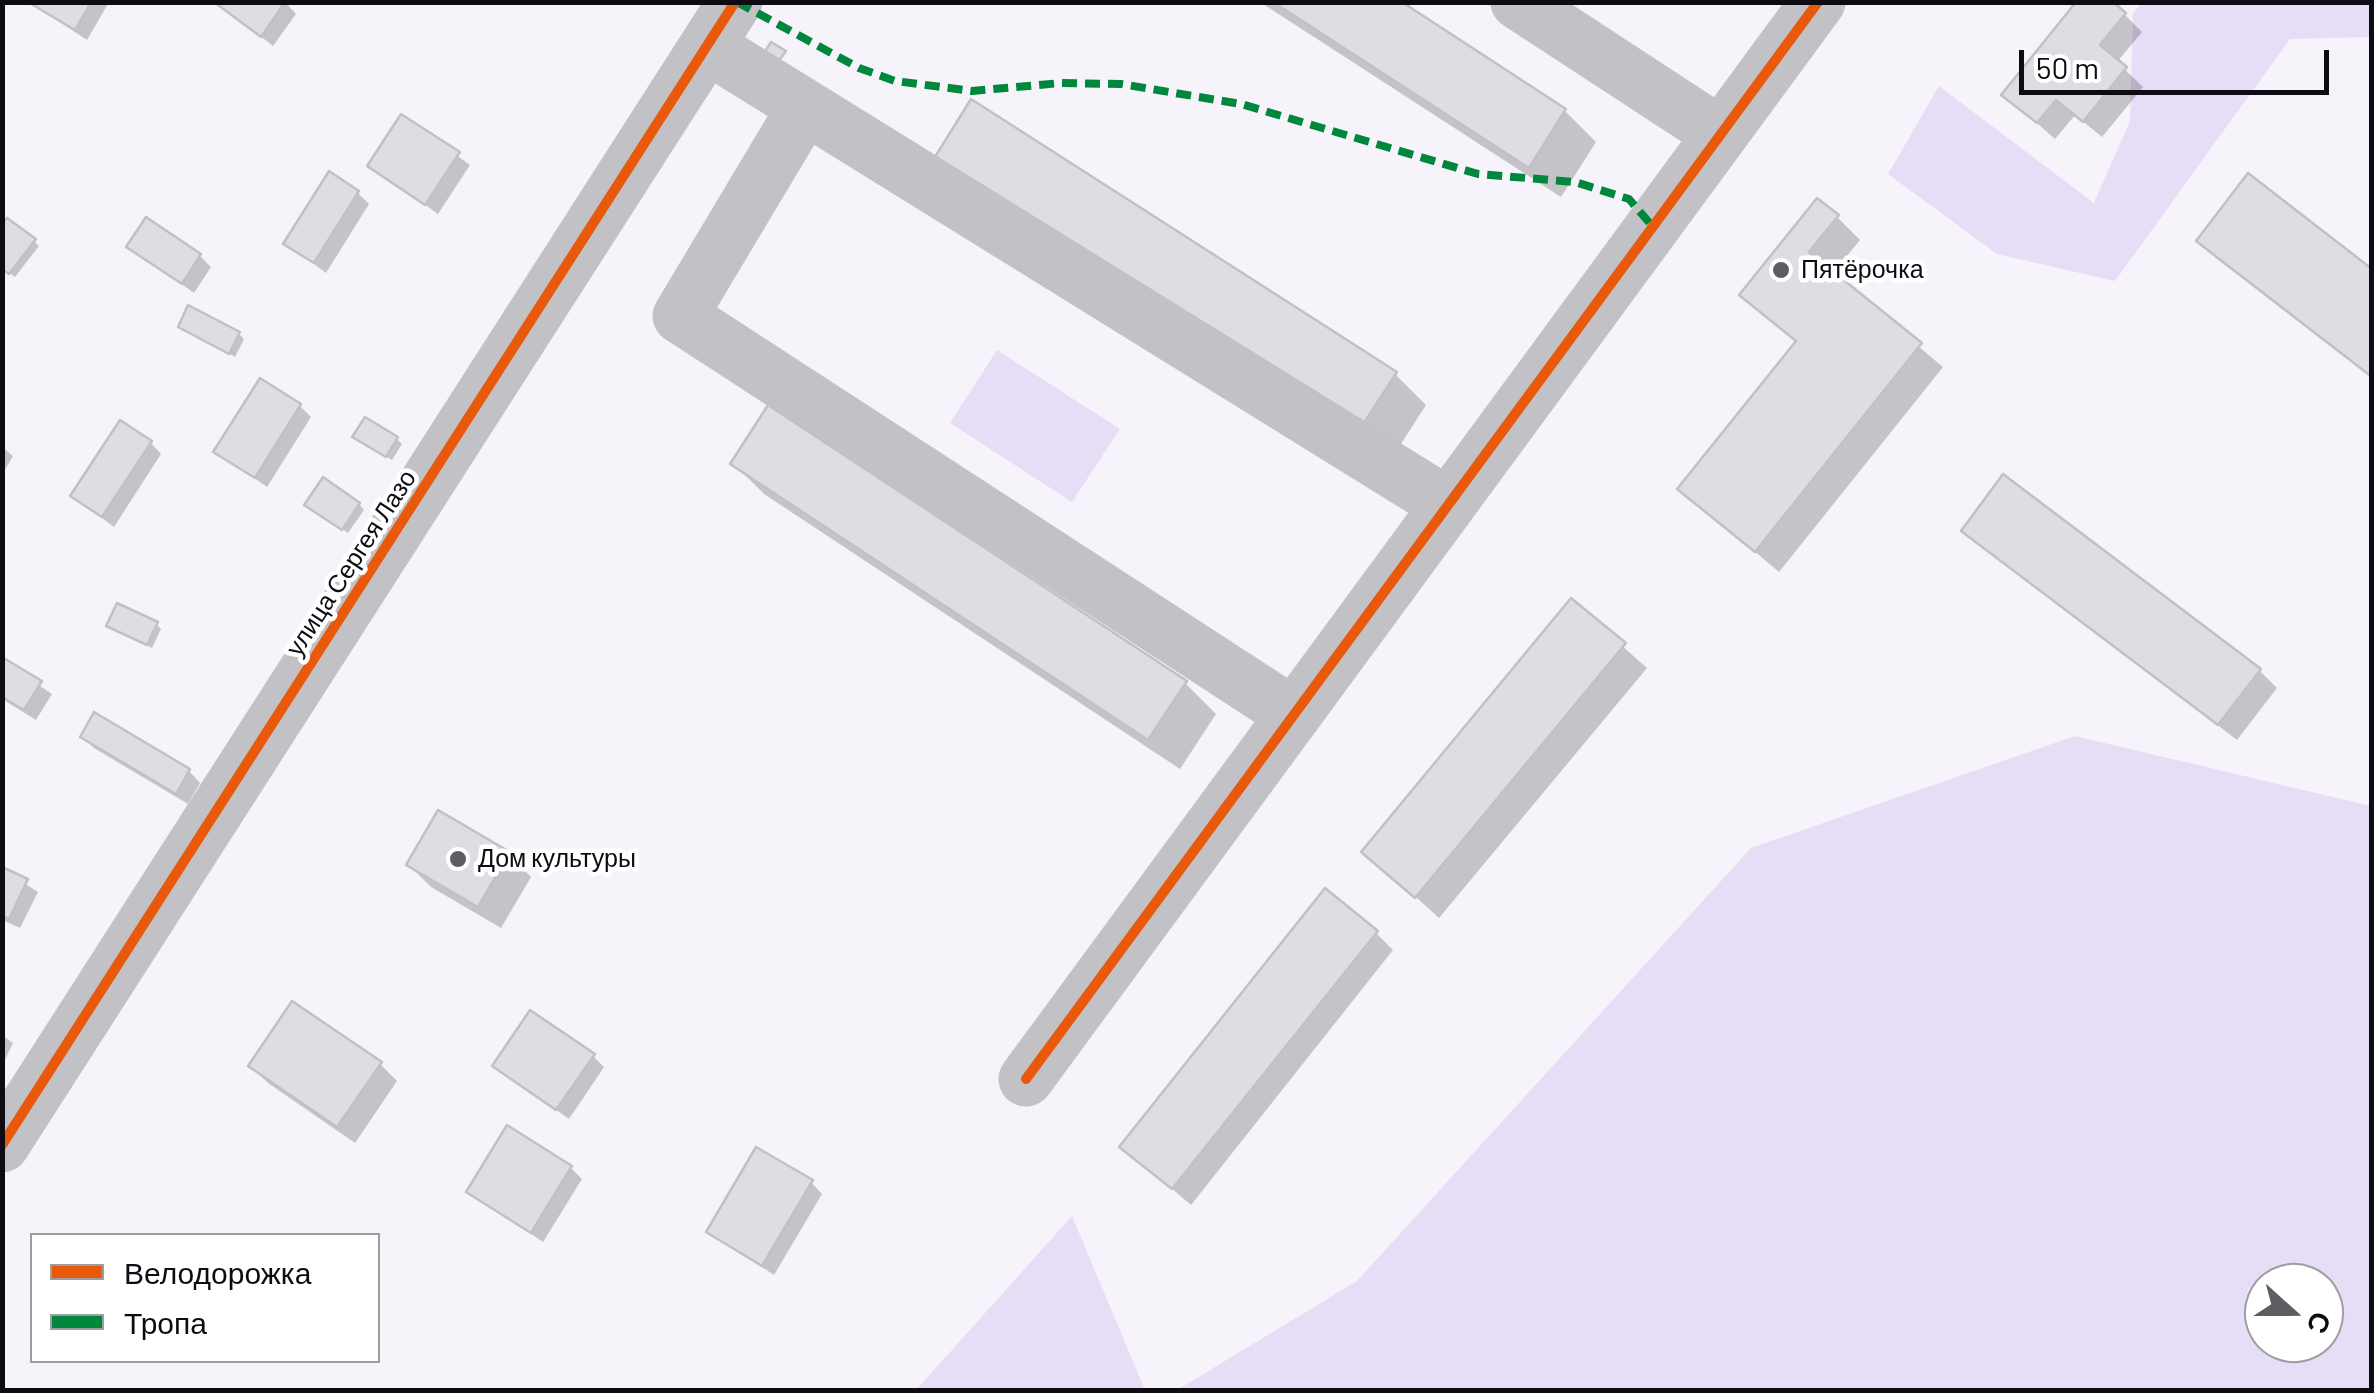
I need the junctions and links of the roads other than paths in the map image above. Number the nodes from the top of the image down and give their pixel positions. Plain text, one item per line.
1 (1518, 2) edge
2 (1818, 2) edge
3 (721, 24) edge
4 (805, 107) junction
5 (1720, 134) junction
6 (1448, 506) junction
7 (1294, 715) junction
8 (1026, 1079) dead end
9 (2, 1145) edge

1 - 5 street
2 - 5 street
3 - 4 street
3 - 9 street, улица Сергея Лазо
4 - 6 street
4 - 7 street
5 - 6 street
6 - 7 street
7 - 8 street

